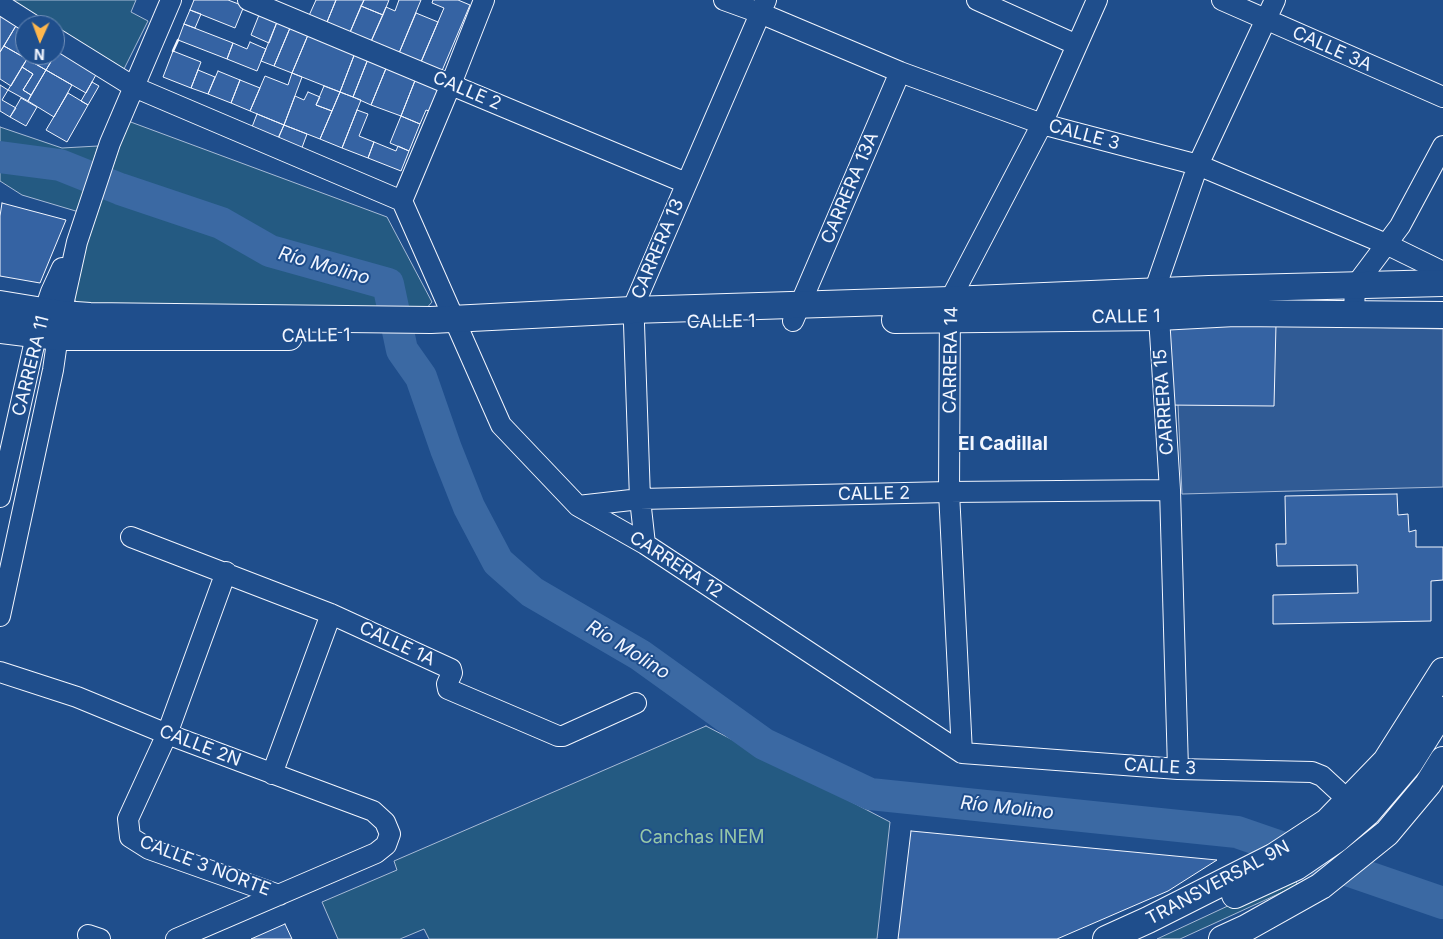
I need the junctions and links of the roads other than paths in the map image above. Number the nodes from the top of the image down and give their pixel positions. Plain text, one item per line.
1 (171, 0) edge
2 (248, 0) edge
3 (484, 0) edge
4 (724, 0) edge
5 (977, 0) edge
6 (1097, 0) edge
7 (1222, 0) edge
8 (1276, 0) edge
9 (0, 4) edge
10 (763, 6) edge
11 (17, 15) edge
12 (1267, 20) junction
13 (65, 44) edge
14 (1077, 44) junction
15 (900, 72) junction
16 (451, 84) junction
17 (134, 87) junction
18 (1443, 97) edge
19 (1042, 124) junction
20 (1443, 146) edge
21 (1198, 165) junction
22 (686, 183) junction
23 (402, 201) junction
24 (1386, 244) junction
25 (1443, 272) edge
26 (1443, 283) edge
27 (1355, 286) junction
28 (0, 304) edge
29 (1156, 305) junction
30 (950, 310) junction
31 (796, 313) junction
32 (1354, 313) junction
33 (1443, 315) edge
34 (633, 317) junction
35 (50, 325) junction
36 (445, 326) junction
37 (0, 330) edge
38 (1170, 490) junction
39 (949, 492) junction
40 (0, 497) edge
41 (640, 499) junction
42 (578, 506) junction
43 (131, 537) dead end
44 (645, 544) junction
45 (226, 572) junction
46 (331, 614) junction
47 (0, 616) edge
48 (1443, 671) edge
49 (0, 672) edge
50 (636, 703) dead end
51 (1443, 710) edge
52 (167, 734) junction
53 (962, 753) junction
54 (1443, 760) edge
55 (1178, 768) junction
56 (272, 774) junction
57 (1348, 800) junction
58 (1332, 830) junction
59 (1285, 861) junction
60 (1321, 886) junction
61 (279, 895) junction
62 (176, 939) edge
63 (1106, 939) edge
64 (1141, 939) edge
65 (1222, 939) edge
66 (1257, 939) edge

1 - 17 street, CARRERA 11
2 - 16 street, CALLE 2
3 - 16 street
4 - 10 street, CALLE 3
5 - 14 street
6 - 14 street, CARRERA 14
7 - 12 street, CALLE 3A
8 - 12 street, CARRERA 15
9 - 11 street
10 - 15 street, CALLE 3
10 - 22 street, CARRERA 13
12 - 18 street, CALLE 3A
12 - 21 street, CARRERA 15
13 - 17 street
14 - 19 street, CARRERA 14
15 - 19 street, CALLE 3
15 - 31 street, CARRERA 13A
16 - 22 street, CALLE 2
16 - 23 street
17 - 23 street
17 - 35 street, CARRERA 11
19 - 21 street, CALLE 3
19 - 30 street, CARRERA 14
20 - 24 street
21 - 24 street, CALLE 3
21 - 29 street, CARRERA 15
22 - 34 street, CARRERA 13
23 - 36 street
24 - 25 street, CALLE 3
24 - 27 street
26 - 27 main road, CALLE 1
27 - 29 main road, CALLE 1
27 - 32 street
28 - 35 main road, CALLE 1
29 - 30 main road, CALLE 1
29 - 32 main road, CALLE 1
29 - 38 street, CARRERA 15
30 - 31 main road, CALLE 1
30 - 39 street, CARRERA 14
31 - 34 main road, CALLE 1
32 - 33 main road, CALLE 1
34 - 36 main road, CALLE 1
34 - 41 street, CARRERA 13
35 - 36 main road, CALLE 1
35 - 37 main road, CALLE 1
35 - 40 street, CARRERA 11
35 - 47 street
36 - 42 street, CARRERA 12
38 - 39 street, CALLE 2
38 - 55 street, CARRERA 15
39 - 41 street, CALLE 2
39 - 53 street, CARRERA 14
41 - 42 street, CALLE 2
41 - 44 street, CARRERA 13
42 - 44 street, CARRERA 12
43 - 45 street, CALLE 1A
44 - 53 street, CARRERA 12
45 - 46 street, CALLE 1A
45 - 52 street
46 - 50 street, CALLE 1A
46 - 56 street
48 - 57 main road
49 - 52 street, CALLE 2N
51 - 58 main road
52 - 56 street, CALLE 2N
52 - 61 street, CALLE 3 NORTE
53 - 55 street, CALLE 3
54 - 60 main road
55 - 57 street, CALLE 3
56 - 61 street, CALLE 2N
57 - 58 main road
58 - 59 main road, TRANSVERSAL 9N
59 - 63 main road, TRANSVERSAL 9N
59 - 64 main road, TRANSVERSAL 9N
60 - 65 main road
60 - 66 main road
61 - 62 street

